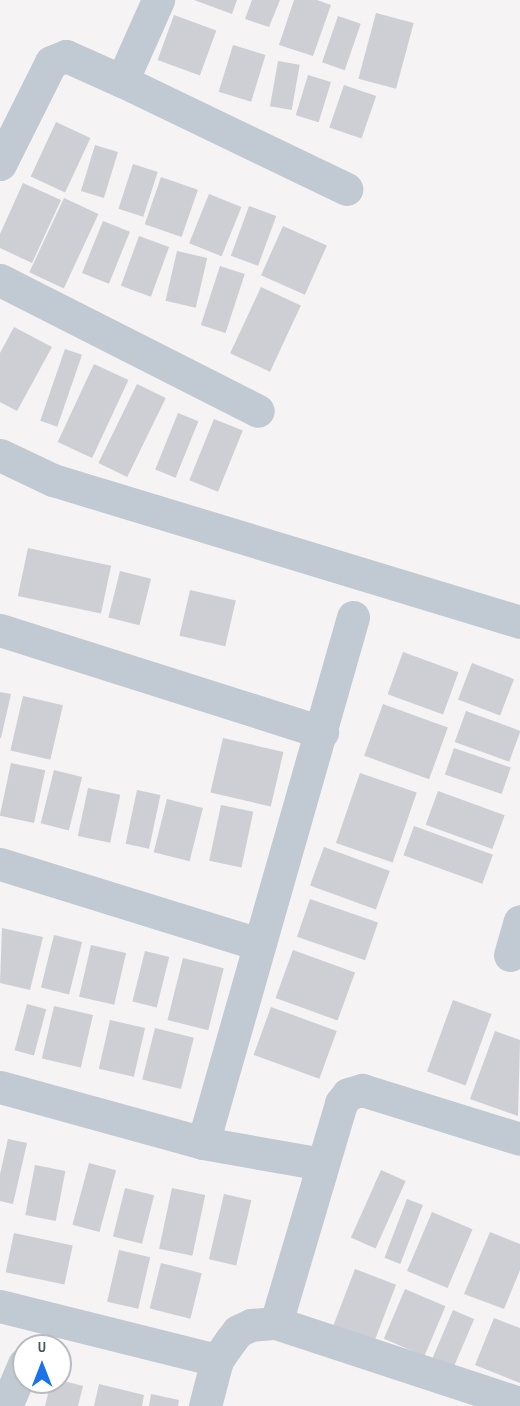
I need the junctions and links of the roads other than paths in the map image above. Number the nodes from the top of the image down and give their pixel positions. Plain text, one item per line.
1 (158, 0) edge
2 (122, 81) junction
3 (0, 164) edge
4 (346, 189) dead end
5 (0, 280) edge
6 (258, 411) dead end
7 (0, 455) edge
8 (353, 617) dead end
9 (520, 622) edge
10 (0, 630) edge
11 (322, 732) junction
12 (0, 864) edge
13 (520, 921) edge
14 (259, 944) junction
15 (510, 955) dead end
16 (0, 1087) edge
17 (520, 1139) edge
18 (203, 1143) junction
19 (322, 1164) junction
20 (0, 1306) edge
21 (276, 1323) junction
22 (38, 1332) edge
23 (217, 1360) junction
24 (12, 1392) edge
25 (520, 1403) edge
26 (6, 1406) edge
27 (205, 1406) edge

1 - 2 street
2 - 3 street
2 - 4 street
5 - 6 street
7 - 9 street
8 - 11 street
10 - 11 street
11 - 14 street
12 - 14 street
13 - 15 street
14 - 18 street
16 - 18 street
17 - 19 street
18 - 19 street
19 - 21 street
20 - 22 street
21 - 23 street
21 - 25 street
22 - 23 street
23 - 27 street
24 - 26 street

